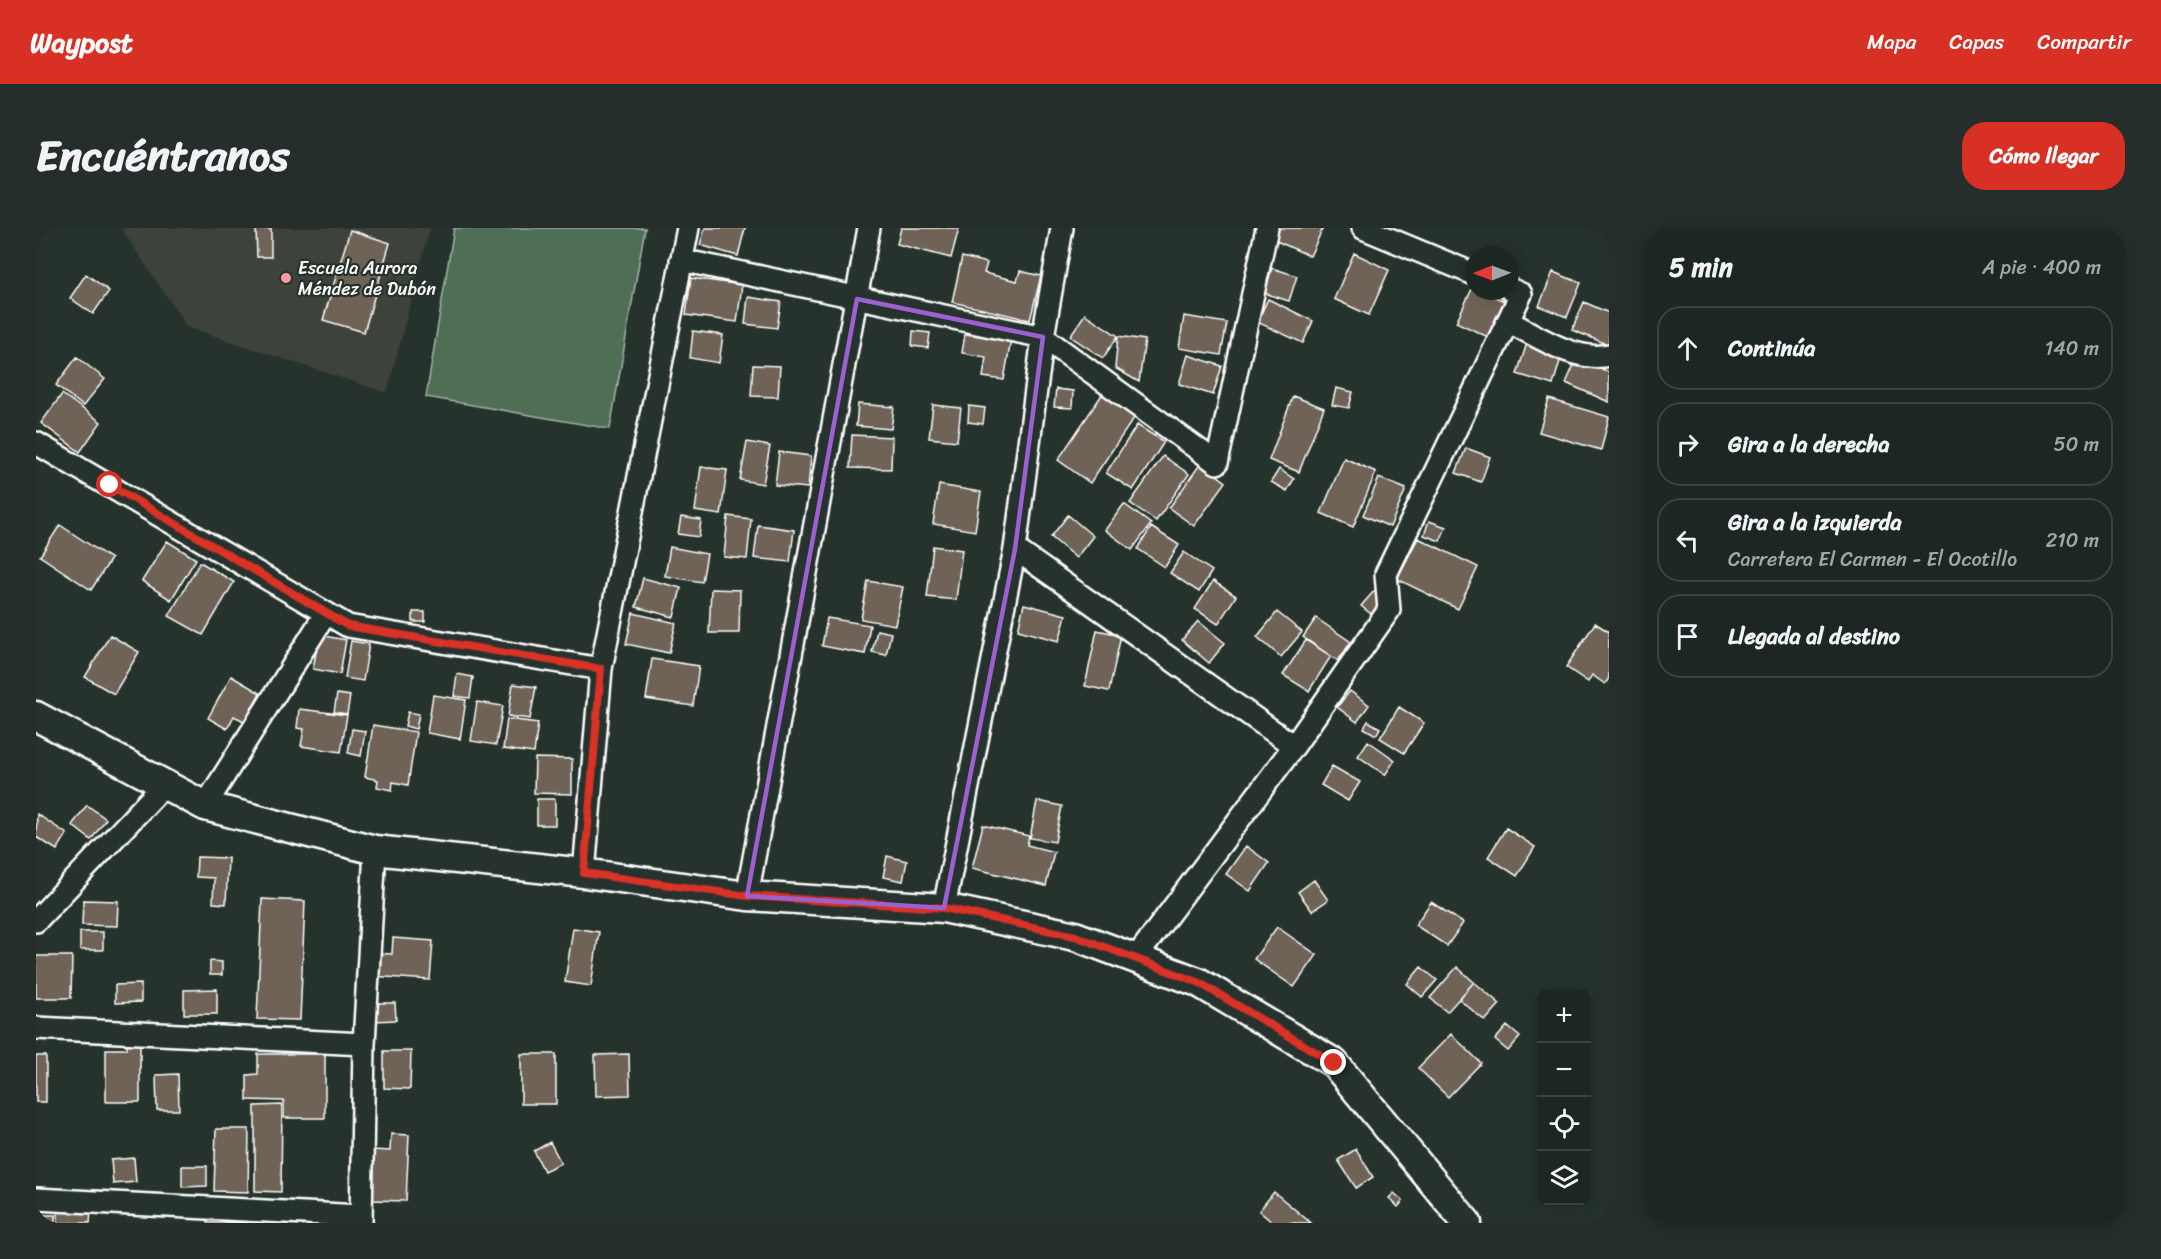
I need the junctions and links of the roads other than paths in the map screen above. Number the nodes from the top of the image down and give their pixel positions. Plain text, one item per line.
1 (688, 228) edge
2 (869, 228) edge
3 (1062, 228) edge
4 (1268, 228) edge
5 (1363, 228) edge
6 (681, 260) junction
7 (1465, 270) edge
8 (857, 299) junction
9 (1518, 300) edge
10 (1508, 321) junction
11 (1043, 336) junction
12 (1609, 355) edge
13 (36, 443) edge
14 (1015, 549) junction
15 (326, 613) junction
16 (601, 669) junction
17 (36, 716) edge
18 (1294, 746) junction
19 (165, 784) junction
20 (205, 806) junction
21 (375, 850) junction
22 (584, 873) junction
23 (747, 896) junction
24 (944, 908) junction
25 (36, 921) edge
26 (1135, 959) junction
27 (36, 1028) edge
28 (364, 1044) junction
29 (36, 1199) edge
30 (1458, 1219) edge
31 (361, 1220) edge

1 - 6 street
2 - 8 street
3 - 11 street
4 - 11 street
5 - 7 street
6 - 8 street
6 - 16 street
8 - 11 street
8 - 23 street
9 - 10 street
10 - 12 street
10 - 18 street
11 - 14 street
13 - 15 street
14 - 18 street
14 - 24 street
15 - 16 street
15 - 20 street
16 - 22 street
17 - 19 main road
18 - 26 street
19 - 20 main road
19 - 25 street
20 - 21 main road
21 - 22 main road
21 - 28 street
22 - 23 main road
23 - 24 main road
24 - 26 main road
26 - 30 main road
27 - 28 street
28 - 31 street
29 - 31 street

